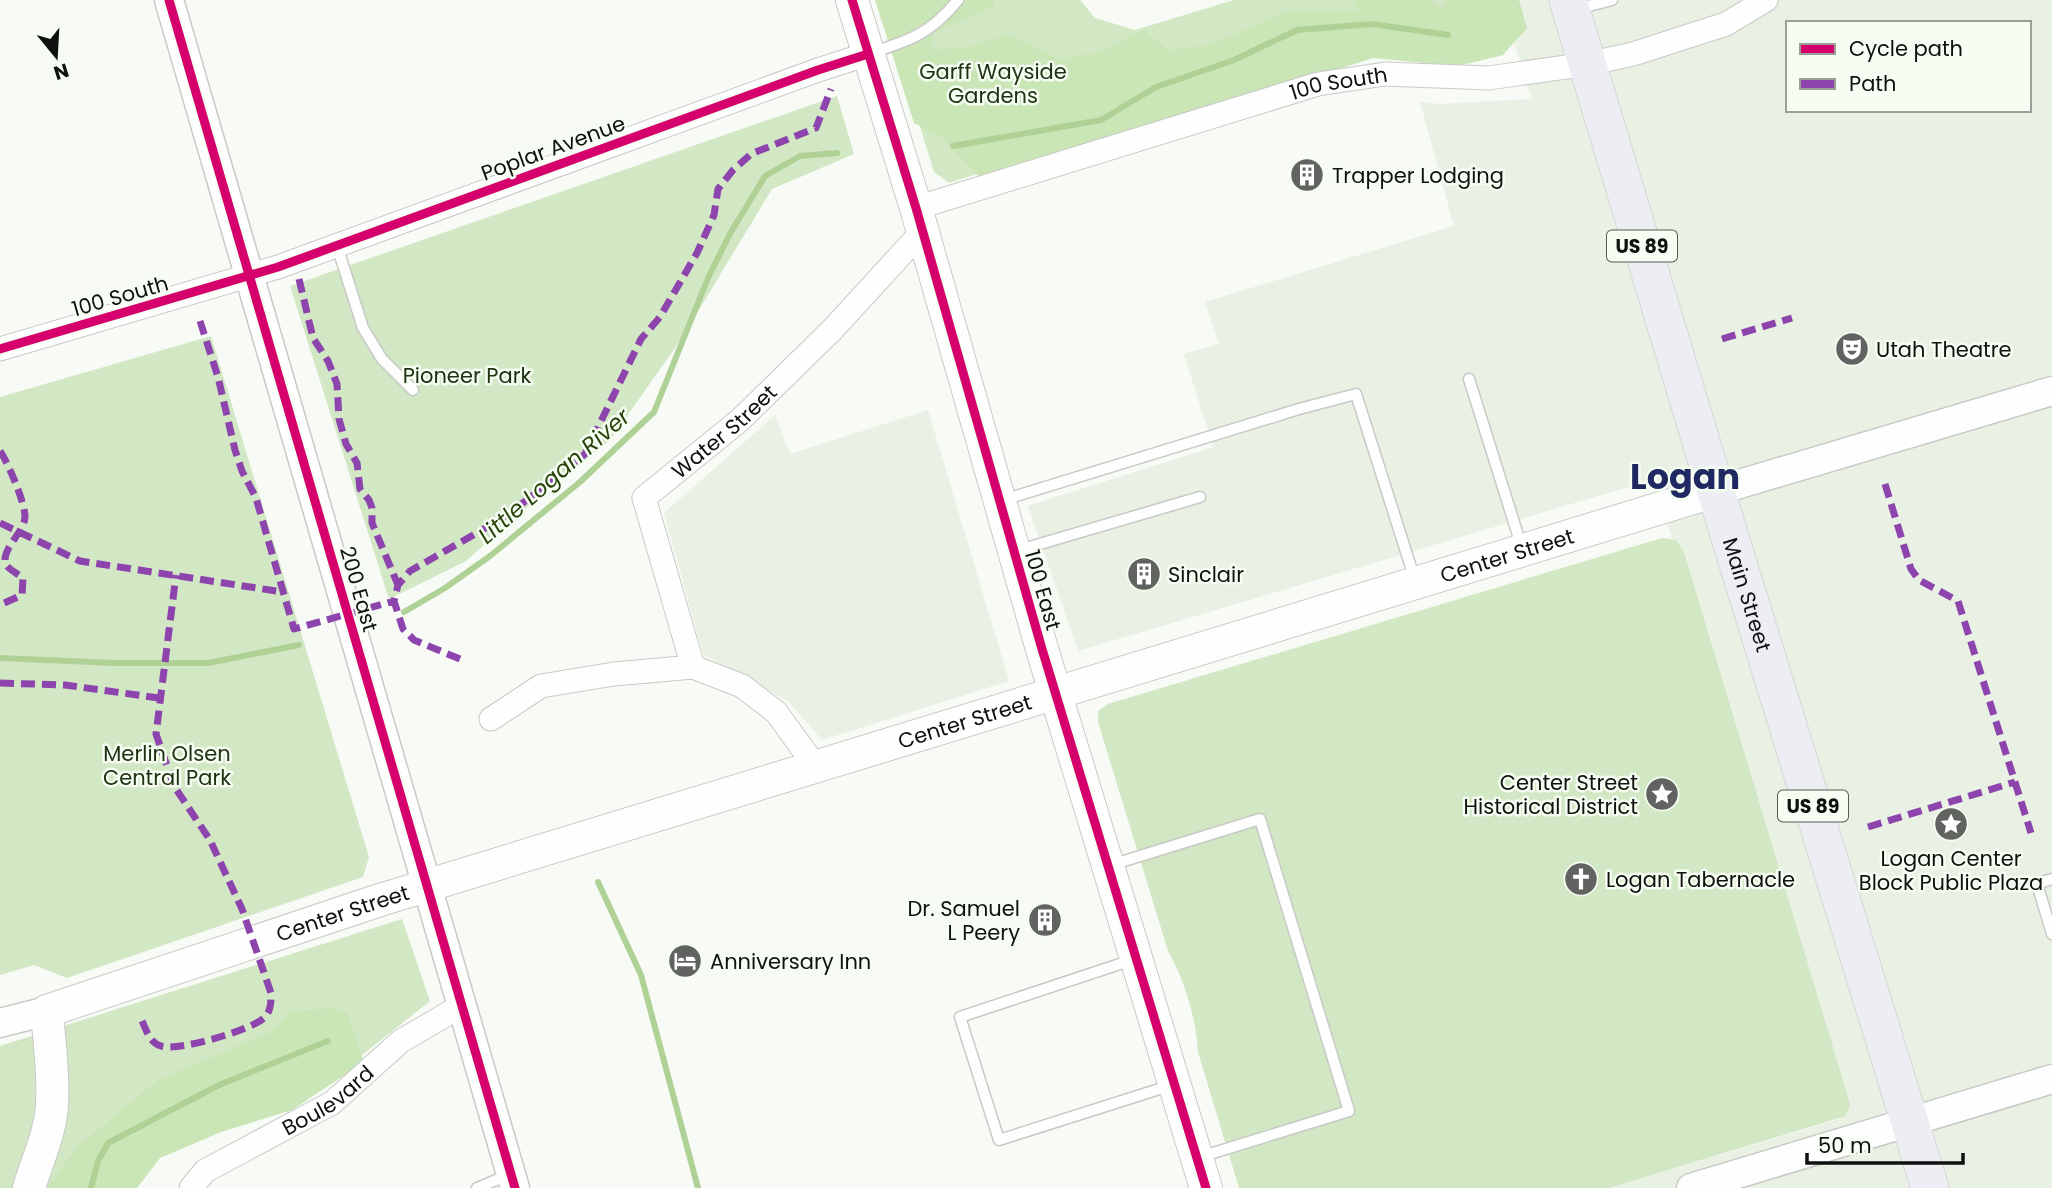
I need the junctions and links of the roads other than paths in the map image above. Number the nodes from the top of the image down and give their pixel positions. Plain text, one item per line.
1 (169, 0) edge
2 (852, 0) edge
3 (958, 0) edge
4 (1612, 0) edge
5 (1766, 0) edge
6 (1570, 5) edge
7 (871, 63) junction
8 (1587, 64) junction
9 (915, 208) junction
10 (337, 246) junction
11 (250, 276) junction
12 (0, 349) edge
13 (1469, 379) dead end
14 (413, 390) dead end
15 (2052, 391) edge
16 (1716, 491) junction
17 (1200, 497) dead end
18 (999, 501) junction
19 (1014, 551) junction
20 (1523, 551) junction
21 (1416, 583) junction
22 (693, 667) junction
23 (1056, 693) junction
24 (491, 719) dead end
25 (816, 767) junction
26 (1108, 866) junction
27 (2052, 879) edge
28 (426, 886) junction
29 (2052, 934) edge
30 (1136, 958) junction
31 (461, 1006) junction
32 (47, 1011) junction
33 (0, 1023) edge
34 (2052, 1079) edge
35 (1175, 1084) junction
36 (1910, 1120) junction
37 (1198, 1158) junction
38 (513, 1181) edge
39 (29, 1188) edge
40 (191, 1188) edge
41 (477, 1188) edge
42 (1206, 1188) edge
43 (1691, 1188) edge
44 (1930, 1188) edge

1 - 11 street, 200 East
2 - 7 main road, 100 East
3 - 7 lane
4 - 6 lane
5 - 8 street, 100 South
6 - 8 highway, Main Street / US 89
7 - 9 main road, 100 East
7 - 10 street, Poplar Avenue
8 - 9 street, 100 South
8 - 16 highway, Main Street / US 89
9 - 18 main road, 100 East
9 - 22 street, Water Street
10 - 11 street, Poplar Avenue
10 - 14 lane
11 - 12 street, 100 South
11 - 28 street, 200 East
13 - 20 lane
15 - 16 street, Center Street
16 - 20 main road, Center Street
16 - 36 highway, Main Street / US 89
17 - 19 lane
18 - 19 main road, 100 East
18 - 21 lane
19 - 23 main road, 100 East
20 - 21 main road, Center Street
21 - 23 main road, Center Street
22 - 24 street
22 - 25 street
23 - 25 main road, Center Street
23 - 26 main road, 100 East
25 - 28 main road, Center Street
26 - 30 main road, 100 East
26 - 37 lane
27 - 29 lane
28 - 31 street, 200 East
28 - 32 main road, Center Street
30 - 35 main road, 100 East
30 - 35 lane
31 - 38 street, 200 East
31 - 40 street, Boulevard
32 - 33 street, Center Street
32 - 39 main road
34 - 36 street
35 - 37 main road, 100 East
36 - 43 street
36 - 44 highway, Main Street / US 89
37 - 42 main road, 100 East
38 - 41 lane

